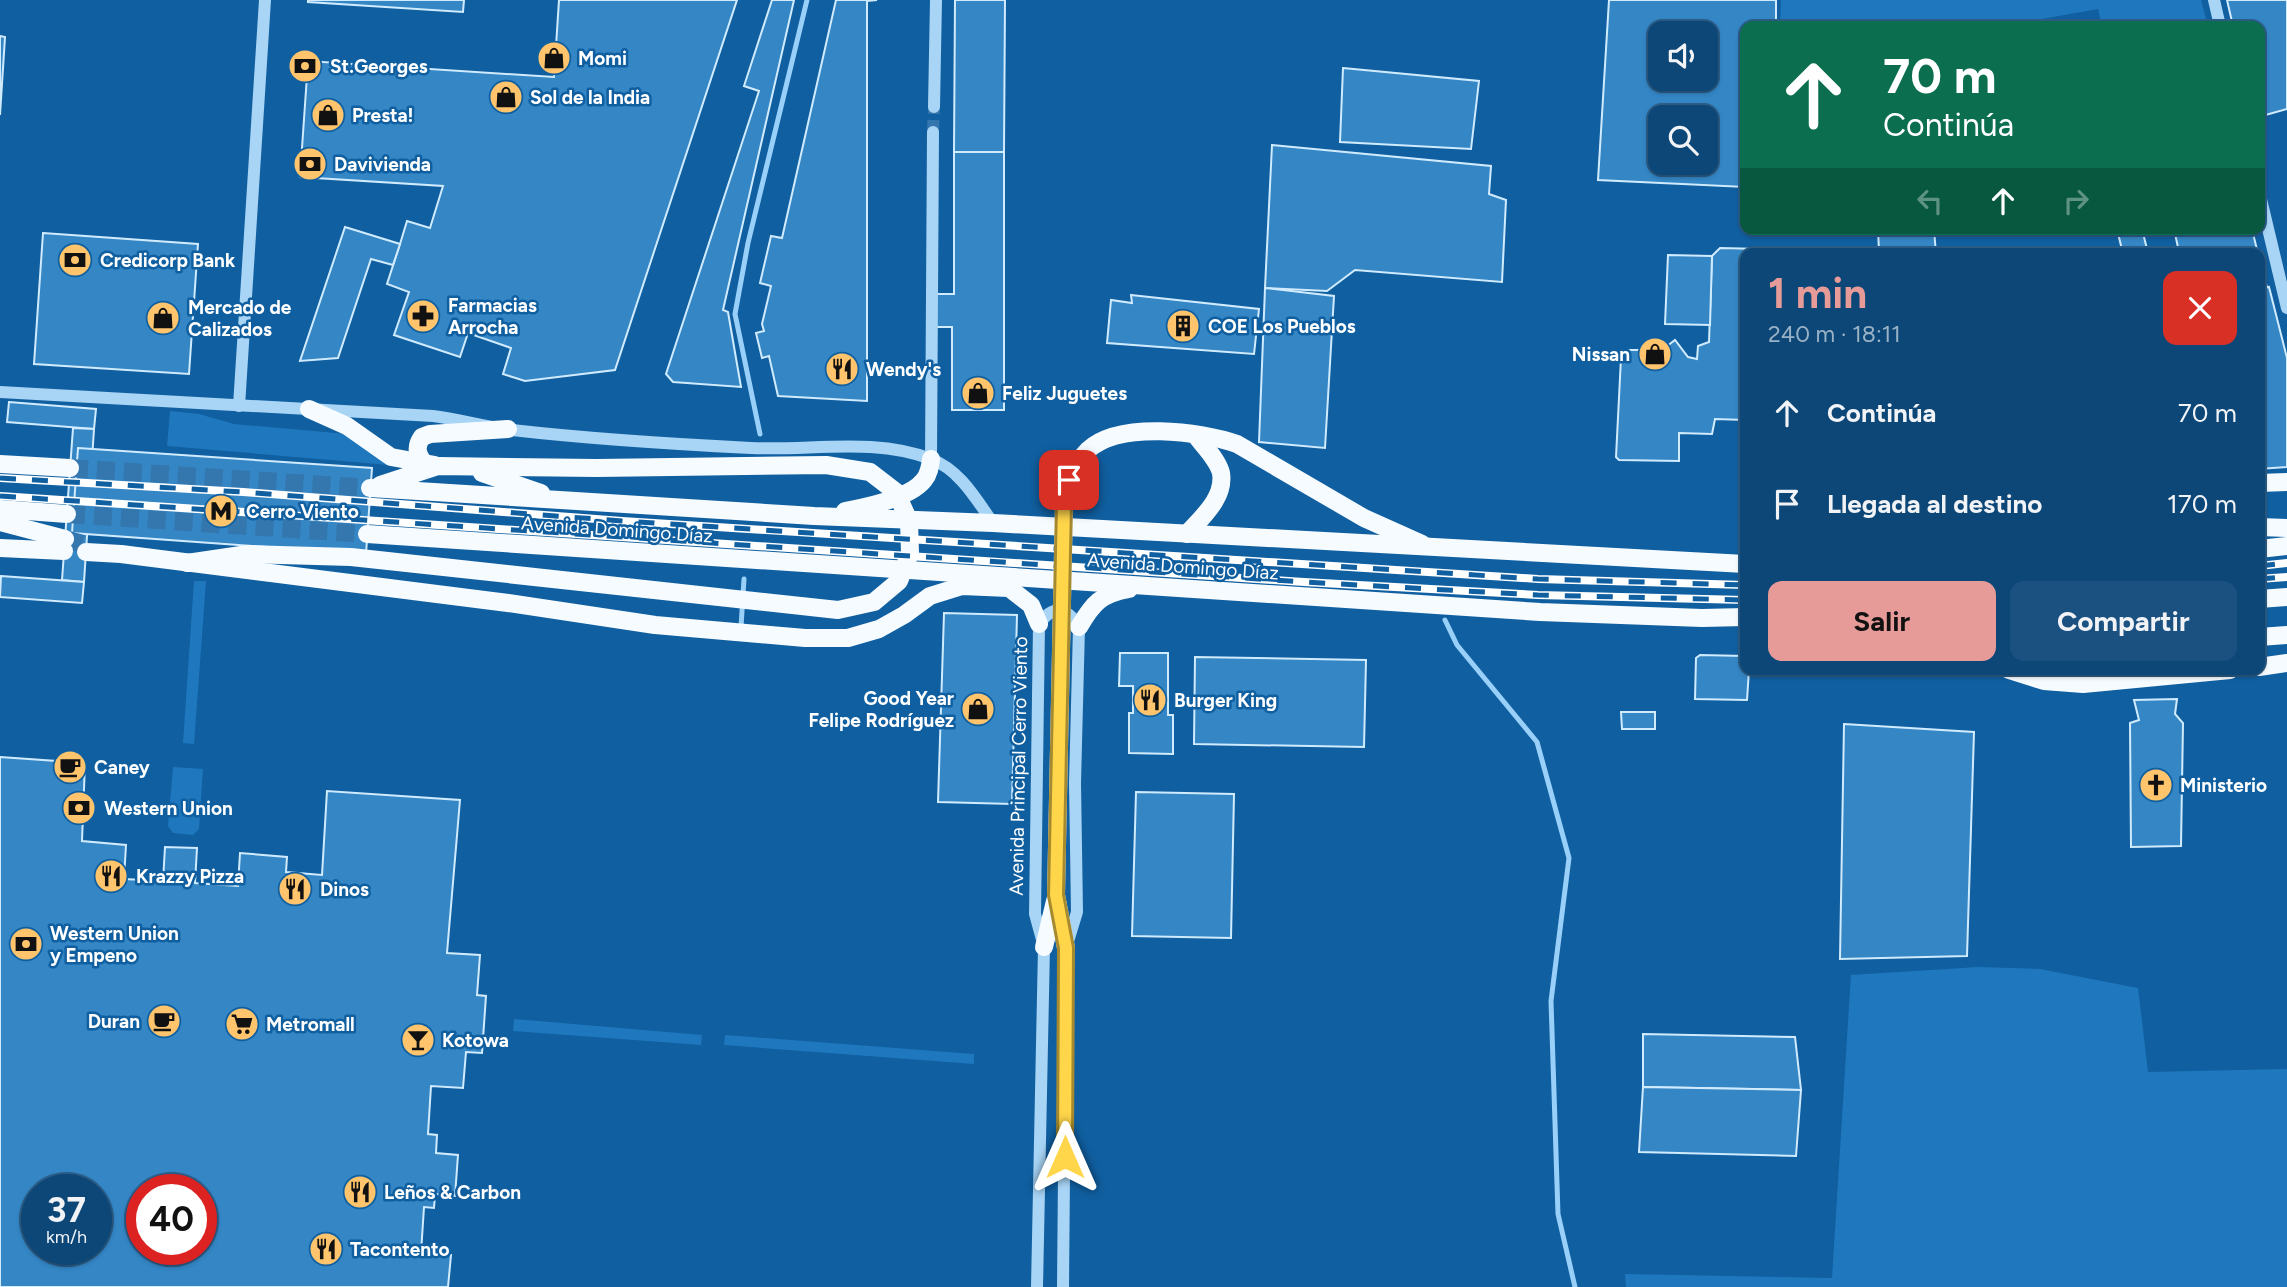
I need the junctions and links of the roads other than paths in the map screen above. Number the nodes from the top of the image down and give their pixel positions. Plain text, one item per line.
1 (265, 0) edge
2 (936, 0) edge
3 (2214, 0) edge
4 (2219, 21) edge
5 (934, 107) tunnel mouth
6 (933, 132) tunnel mouth
7 (2265, 216) edge
8 (2287, 308) edge
9 (0, 392) edge
10 (239, 407) junction
11 (309, 409) junction
12 (508, 429) junction
13 (1196, 436) junction
14 (932, 459) junction
15 (0, 464) edge
16 (431, 465) junction
17 (463, 467) junction
18 (70, 468) tunnel mouth
19 (2287, 482) edge
20 (2265, 483) edge
21 (565, 500) junction
22 (0, 509) edge
23 (67, 513) tunnel mouth
24 (814, 516) junction
25 (0, 522) edge
26 (993, 523) junction
27 (2265, 527) edge
28 (2287, 528) edge
29 (367, 534) tunnel mouth
30 (1187, 534) junction
31 (2287, 546) edge
32 (0, 548) edge
33 (1432, 548) junction
34 (2265, 548) edge
35 (86, 549) tunnel mouth
36 (187, 563) junction
37 (1740, 564) edge
38 (1148, 584) junction
39 (1009, 588) junction
40 (1110, 593) junction
41 (2287, 597) edge
42 (2265, 599) edge
43 (1740, 617) edge
44 (1039, 624) junction
45 (1070, 625) junction
46 (2287, 663) edge
47 (2265, 666) edge
48 (2024, 675) edge
49 (2178, 675) edge
50 (1056, 895) junction
51 (1044, 947) junction
52 (1066, 948) junction
53 (1037, 1287) edge
54 (1063, 1287) edge

1 - 10 street
2 - 5 street
3 - 4 street
6 - 14 street
7 - 8 street
9 - 10 street
10 - 11 street
11 - 12 street
11 - 16 main road
12 - 14 street
12 - 16 main road
13 - 30 main road
13 - 33 main road
13 - 45 main road
14 - 24 main road
14 - 26 street
15 - 18 main road
16 - 17 main road
16 - 21 main road, Avenida Domingo Díaz
17 - 21 main road
17 - 36 main road
19 - 20 main road
21 - 24 main road, Avenida Domingo Díaz
22 - 23 main road
24 - 26 main road, Avenida Domingo Díaz
25 - 32 main road
26 - 30 main road, Avenida Domingo Díaz
27 - 28 main road
29 - 38 main road, Avenida Domingo Díaz
30 - 33 main road, Avenida Domingo Díaz
31 - 34 main road
33 - 37 main road, Avenida Domingo Díaz
35 - 36 main road
36 - 39 main road
38 - 40 main road
38 - 43 main road, Avenida Domingo Díaz
39 - 40 main road
39 - 44 main road
40 - 45 main road
41 - 42 main road
44 - 45 street, Avenida Principal Cerro Viento
44 - 51 street, Avenida Principal Cerro Viento
45 - 50 main road
45 - 52 street
46 - 47 main road
48 - 49 main road
50 - 51 main road
50 - 52 main road
51 - 53 street, Avenida Principal Cerro Viento
52 - 54 street

